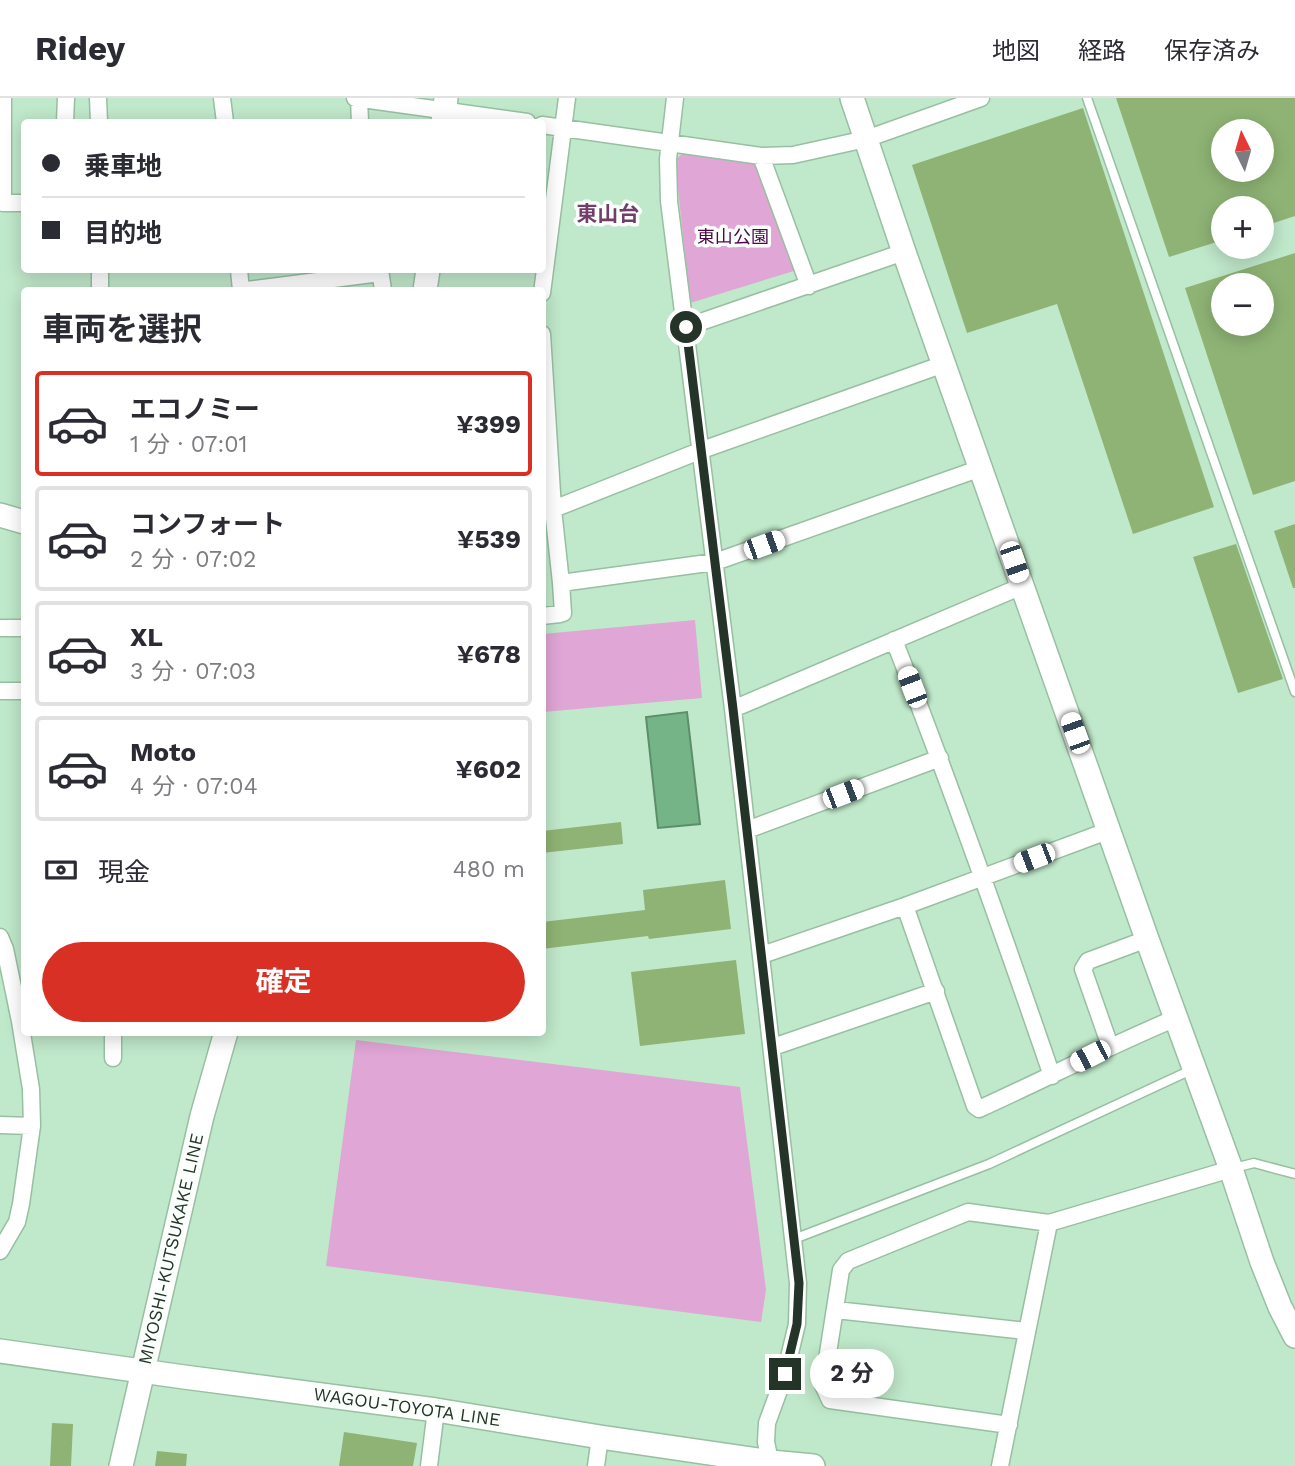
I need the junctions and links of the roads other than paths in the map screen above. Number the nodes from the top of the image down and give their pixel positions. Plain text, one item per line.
1 (3, 98) edge
2 (66, 98) edge
3 (99, 98) edge
4 (222, 98) edge
5 (567, 98) edge
6 (675, 98) edge
7 (852, 98) edge
8 (981, 98) edge
9 (1087, 98) edge
10 (357, 99) edge
11 (444, 111) edge
12 (65, 119) edge
13 (99, 119) edge
14 (225, 119) edge
15 (359, 119) edge
16 (504, 119) edge
17 (546, 126) edge
18 (564, 128) junction
19 (866, 139) junction
20 (670, 142) junction
21 (761, 156) junction
22 (21, 203) edge
23 (904, 252) junction
24 (546, 263) edge
25 (366, 273) edge
26 (809, 286) junction
27 (268, 287) edge
28 (686, 327) junction
29 (944, 364) junction
30 (702, 450) junction
31 (546, 452) edge
32 (981, 468) junction
33 (548, 511) edge
34 (0, 515) edge
35 (21, 521) edge
36 (715, 562) junction
37 (562, 583) junction
38 (1022, 586) junction
39 (546, 616) edge
40 (0, 628) edge
41 (21, 628) edge
42 (894, 640) junction
43 (0, 691) edge
44 (21, 691) edge
45 (1295, 692) edge
46 (733, 709) junction
47 (940, 758) junction
48 (747, 830) junction
49 (1110, 830) junction
50 (984, 877) junction
51 (905, 906) junction
52 (0, 937) edge
53 (1147, 939) junction
54 (762, 955) junction
55 (936, 991) junction
56 (1176, 1018) junction
57 (21, 1027) edge
58 (22, 1036) edge
59 (114, 1036) edge
60 (225, 1036) edge
61 (1110, 1046) junction
62 (773, 1047) junction
63 (113, 1058) dead end
64 (1194, 1068) junction
65 (1052, 1076) junction
66 (0, 1125) edge
67 (32, 1126) junction
68 (1231, 1169) junction
69 (1295, 1174) edge
70 (1049, 1223) junction
71 (794, 1239) junction
72 (0, 1251) edge
73 (836, 1310) junction
74 (1026, 1331) junction
75 (1295, 1336) edge
76 (0, 1351) edge
77 (142, 1371) junction
78 (436, 1410) junction
79 (1009, 1425) junction
80 (600, 1437) junction
81 (771, 1464) edge
82 (121, 1466) edge
83 (429, 1466) edge
84 (596, 1466) edge
85 (813, 1466) edge
86 (1000, 1466) edge

1 - 22 street
2 - 12 street
3 - 13 street
4 - 14 street
5 - 18 street
6 - 20 street
7 - 19 street
8 - 19 street
9 - 45 lane
10 - 11 street
10 - 15 street
11 - 16 street
17 - 18 street
18 - 20 street
18 - 24 street
19 - 21 street
19 - 23 street
20 - 21 street
20 - 28 street
21 - 26 street
23 - 26 street
23 - 29 street
25 - 27 street
26 - 28 street
28 - 30 street
29 - 30 street
29 - 32 street
30 - 33 street
30 - 36 street
31 - 33 street
32 - 36 street
32 - 38 street
33 - 37 street
34 - 35 street
36 - 37 street
36 - 46 street
37 - 39 street
38 - 42 street
38 - 49 street
40 - 41 street
42 - 46 street
42 - 47 street
43 - 44 street
46 - 48 street
47 - 48 street
47 - 50 street
48 - 54 street
49 - 50 street
49 - 53 street
50 - 51 street
50 - 65 street
51 - 54 street
51 - 55 street
52 - 57 street
53 - 56 street
53 - 61 street
54 - 62 street
55 - 62 street
55 - 65 street
56 - 61 street
56 - 64 street
58 - 67 street
59 - 63 street
60 - 77 street, MIYOSHI-KUTSUKAKE LINE
61 - 65 street
62 - 71 street
64 - 68 street
64 - 71 lane
66 - 67 street
67 - 72 street
68 - 69 lane
68 - 70 street
68 - 75 street
70 - 73 street
70 - 74 street
71 - 81 street
73 - 74 street
73 - 79 street
74 - 79 street
76 - 77 street, WAGOU-TOYOTA LINE
77 - 78 street, WAGOU-TOYOTA LINE
77 - 82 street, MIYOSHI-KUTSUKAKE LINE
78 - 80 street, WAGOU-TOYOTA LINE
78 - 83 street
79 - 86 street
80 - 81 street, WAGOU-TOYOTA LINE
80 - 84 street
81 - 85 street, WAGOU-TOYOTA LINE

